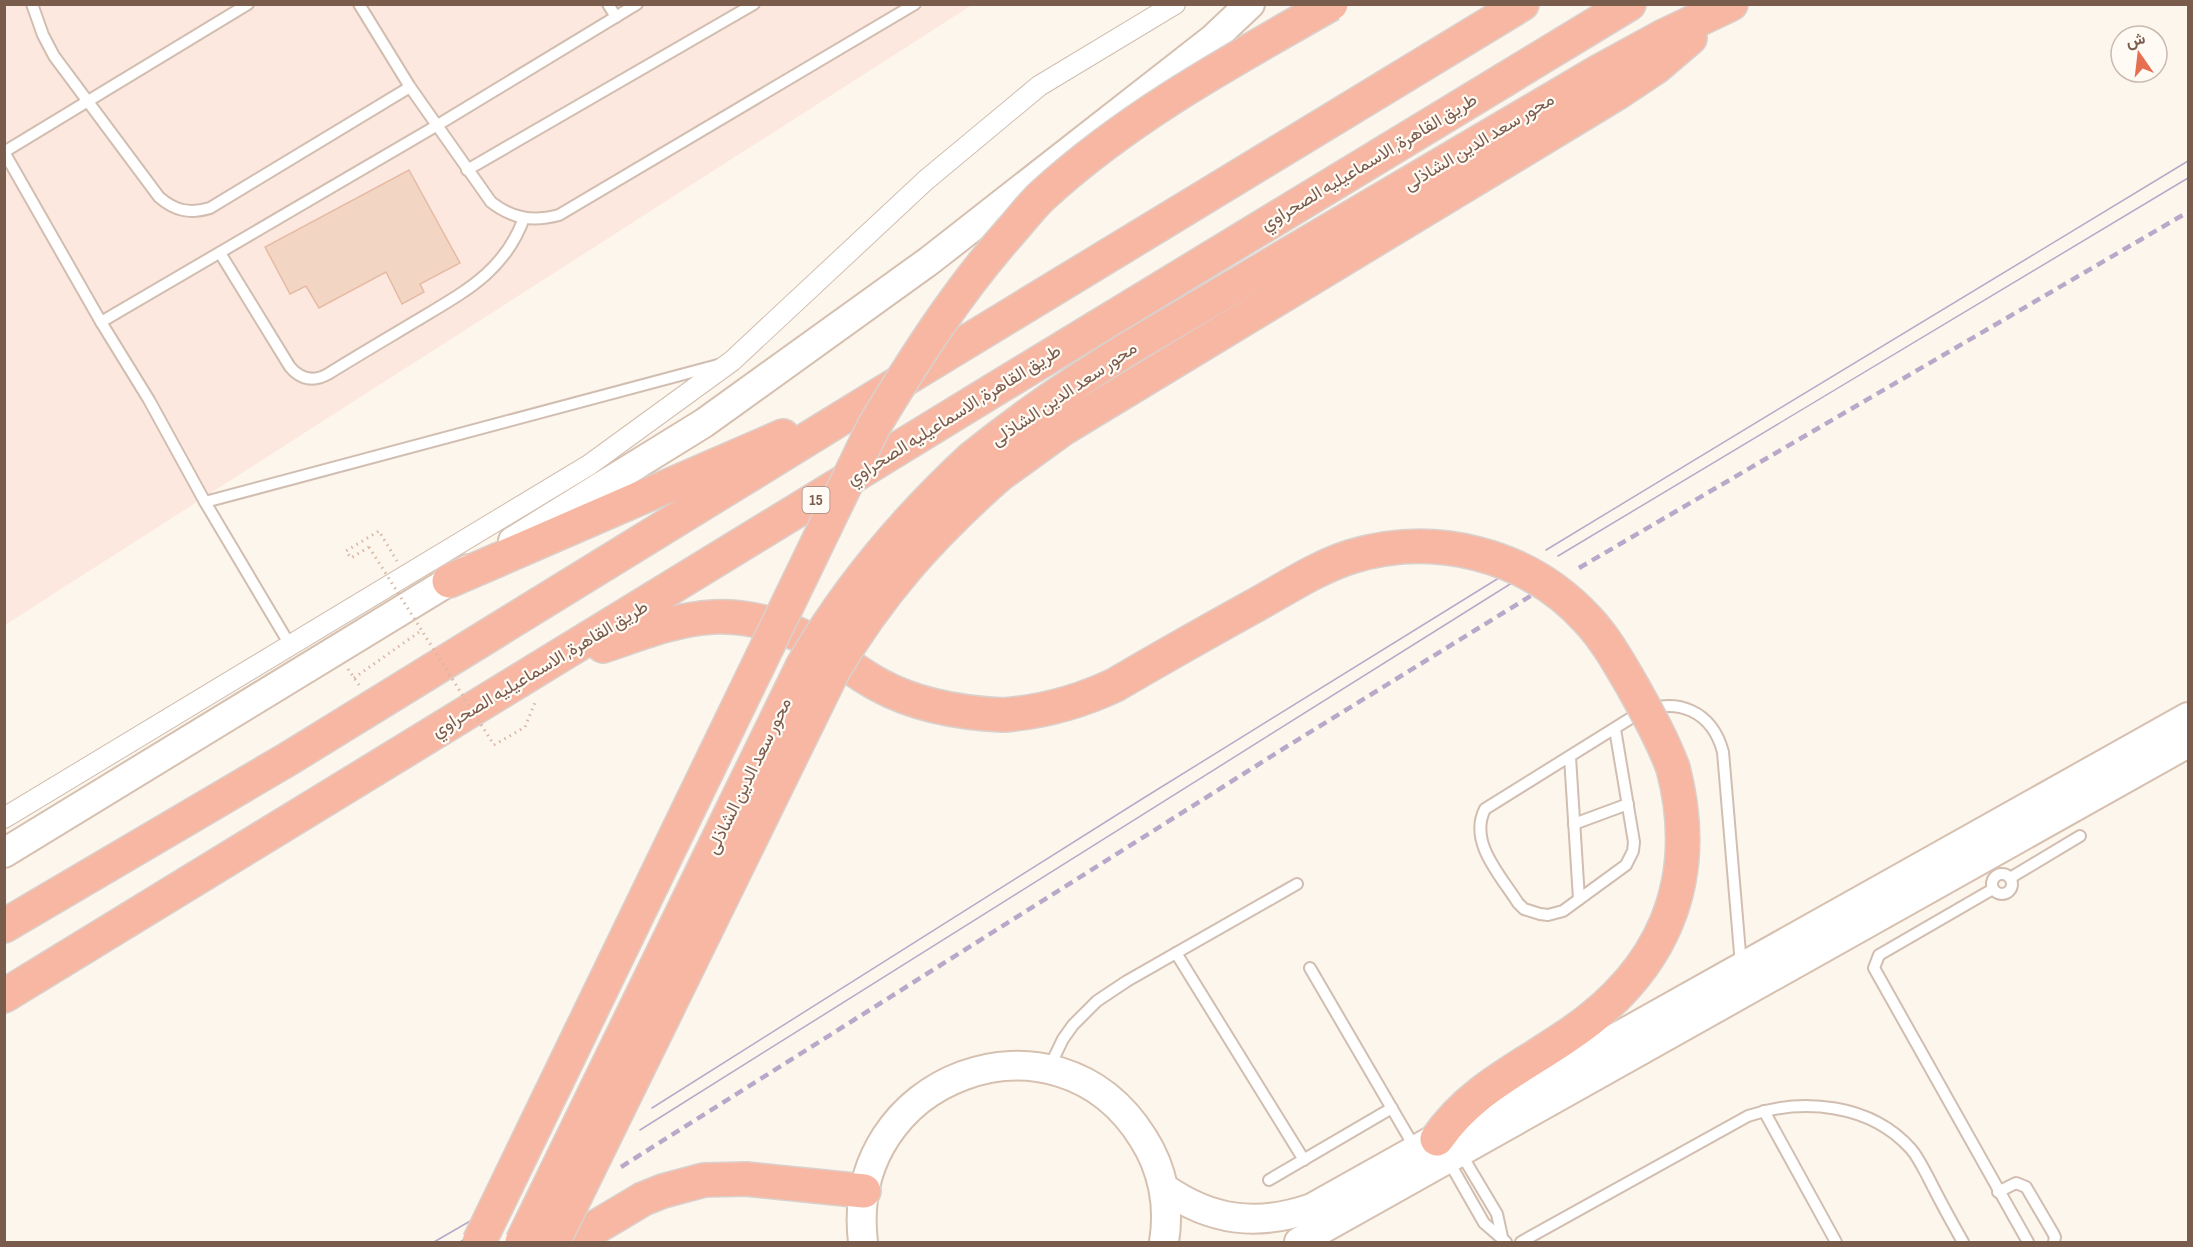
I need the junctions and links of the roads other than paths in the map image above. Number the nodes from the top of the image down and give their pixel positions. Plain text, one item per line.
1 (32, 4) edge
2 (248, 4) edge
3 (359, 4) edge
4 (609, 4) edge
5 (637, 4) edge
6 (754, 4) edge
7 (915, 4) edge
8 (1175, 4) edge
9 (1251, 4) edge
10 (1269, 4) edge
11 (1331, 4) edge
12 (1522, 4) edge
13 (1629, 4) edge
14 (1730, 5) edge
15 (616, 17) junction
16 (1214, 38) junction
17 (410, 87) junction
18 (88, 102) junction
19 (436, 126) junction
20 (467, 170) junction
21 (524, 218) junction
22 (220, 253) junction
23 (102, 322) junction
24 (732, 361) junction
25 (874, 398) junction
26 (205, 502) junction
27 (449, 581) junction
28 (290, 645) junction
29 (550, 664) junction
30 (2188, 717) edge
31 (1615, 729) junction
32 (2188, 743) edge
33 (1569, 757) junction
34 (1628, 804) junction
35 (4, 818) edge
36 (1574, 824) junction
37 (2080, 836) dead end
38 (4, 853) edge
39 (1986, 856) junction
40 (2010, 878) junction
41 (1296, 884) dead end
42 (1993, 889) junction
43 (1579, 899) junction
44 (4, 927) edge
45 (1176, 952) junction
46 (1789, 954) junction
47 (1310, 968) dead end
48 (1741, 969) junction
49 (4, 996) edge
50 (1048, 1070) junction
51 (1392, 1108) junction
52 (1764, 1111) junction
53 (1440, 1150) junction
54 (1304, 1160) junction
55 (1269, 1180) dead end
56 (1164, 1188) junction
57 (864, 1191) junction
58 (1998, 1192) junction
59 (1500, 1241) edge
60 (479, 1242) edge
61 (522, 1242) edge
62 (553, 1242) edge
63 (571, 1242) edge
64 (863, 1242) edge
65 (1164, 1242) edge
66 (1299, 1242) edge
67 (1521, 1242) edge
68 (1836, 1242) edge
69 (1963, 1242) edge
70 (2028, 1242) edge
71 (2054, 1242) edge

1 - 18 lane
2 - 18 lane
3 - 17 lane
4 - 15 lane
5 - 15 lane
6 - 20 lane
7 - 21 lane
8 - 24 street
9 - 16 street
10 - 16 street
11 - 60 highway, bridge
12 - 25 highway
13 - 29 highway, طريق القاهرة, الاسماعيليه الصحراوي / 15
14 - 61 highway, محور سعد الدين الشاذلى, bridge
14 - 62 highway, bridge
15 - 19 lane
16 - 27 street
17 - 18 lane
17 - 19 lane
18 - 23 lane
19 - 20 lane
19 - 22 lane
20 - 21 lane
21 - 22 lane
22 - 23 lane
23 - 26 lane
24 - 26 lane
24 - 28 street
25 - 27 highway
25 - 44 highway
26 - 28 lane
27 - 38 street
28 - 35 street
29 - 49 highway, طريق القاهرة, الاسماعيليه الصحراوي / 15
29 - 53 highway, bridge
30 - 39 street
31 - 33 lane
31 - 34 lane
31 - 48 lane
32 - 39 street
33 - 36 lane
33 - 43 lane
34 - 36 lane
34 - 43 lane
36 - 43 lane
37 - 40 lane
39 - 40 lane
39 - 42 lane
39 - 46 street
40 - 42 lane
41 - 45 lane
42 - 58 lane
45 - 50 lane
45 - 54 lane
46 - 48 street
46 - 53 street
47 - 51 lane
48 - 53 street
50 - 56 street
50 - 57 street
51 - 53 lane
51 - 54 lane
52 - 67 lane
52 - 68 lane
52 - 69 lane
53 - 56 street
53 - 59 lane
53 - 59 lane
53 - 66 street
54 - 55 lane
56 - 65 street
57 - 63 highway
57 - 64 street
58 - 70 lane
58 - 71 lane

